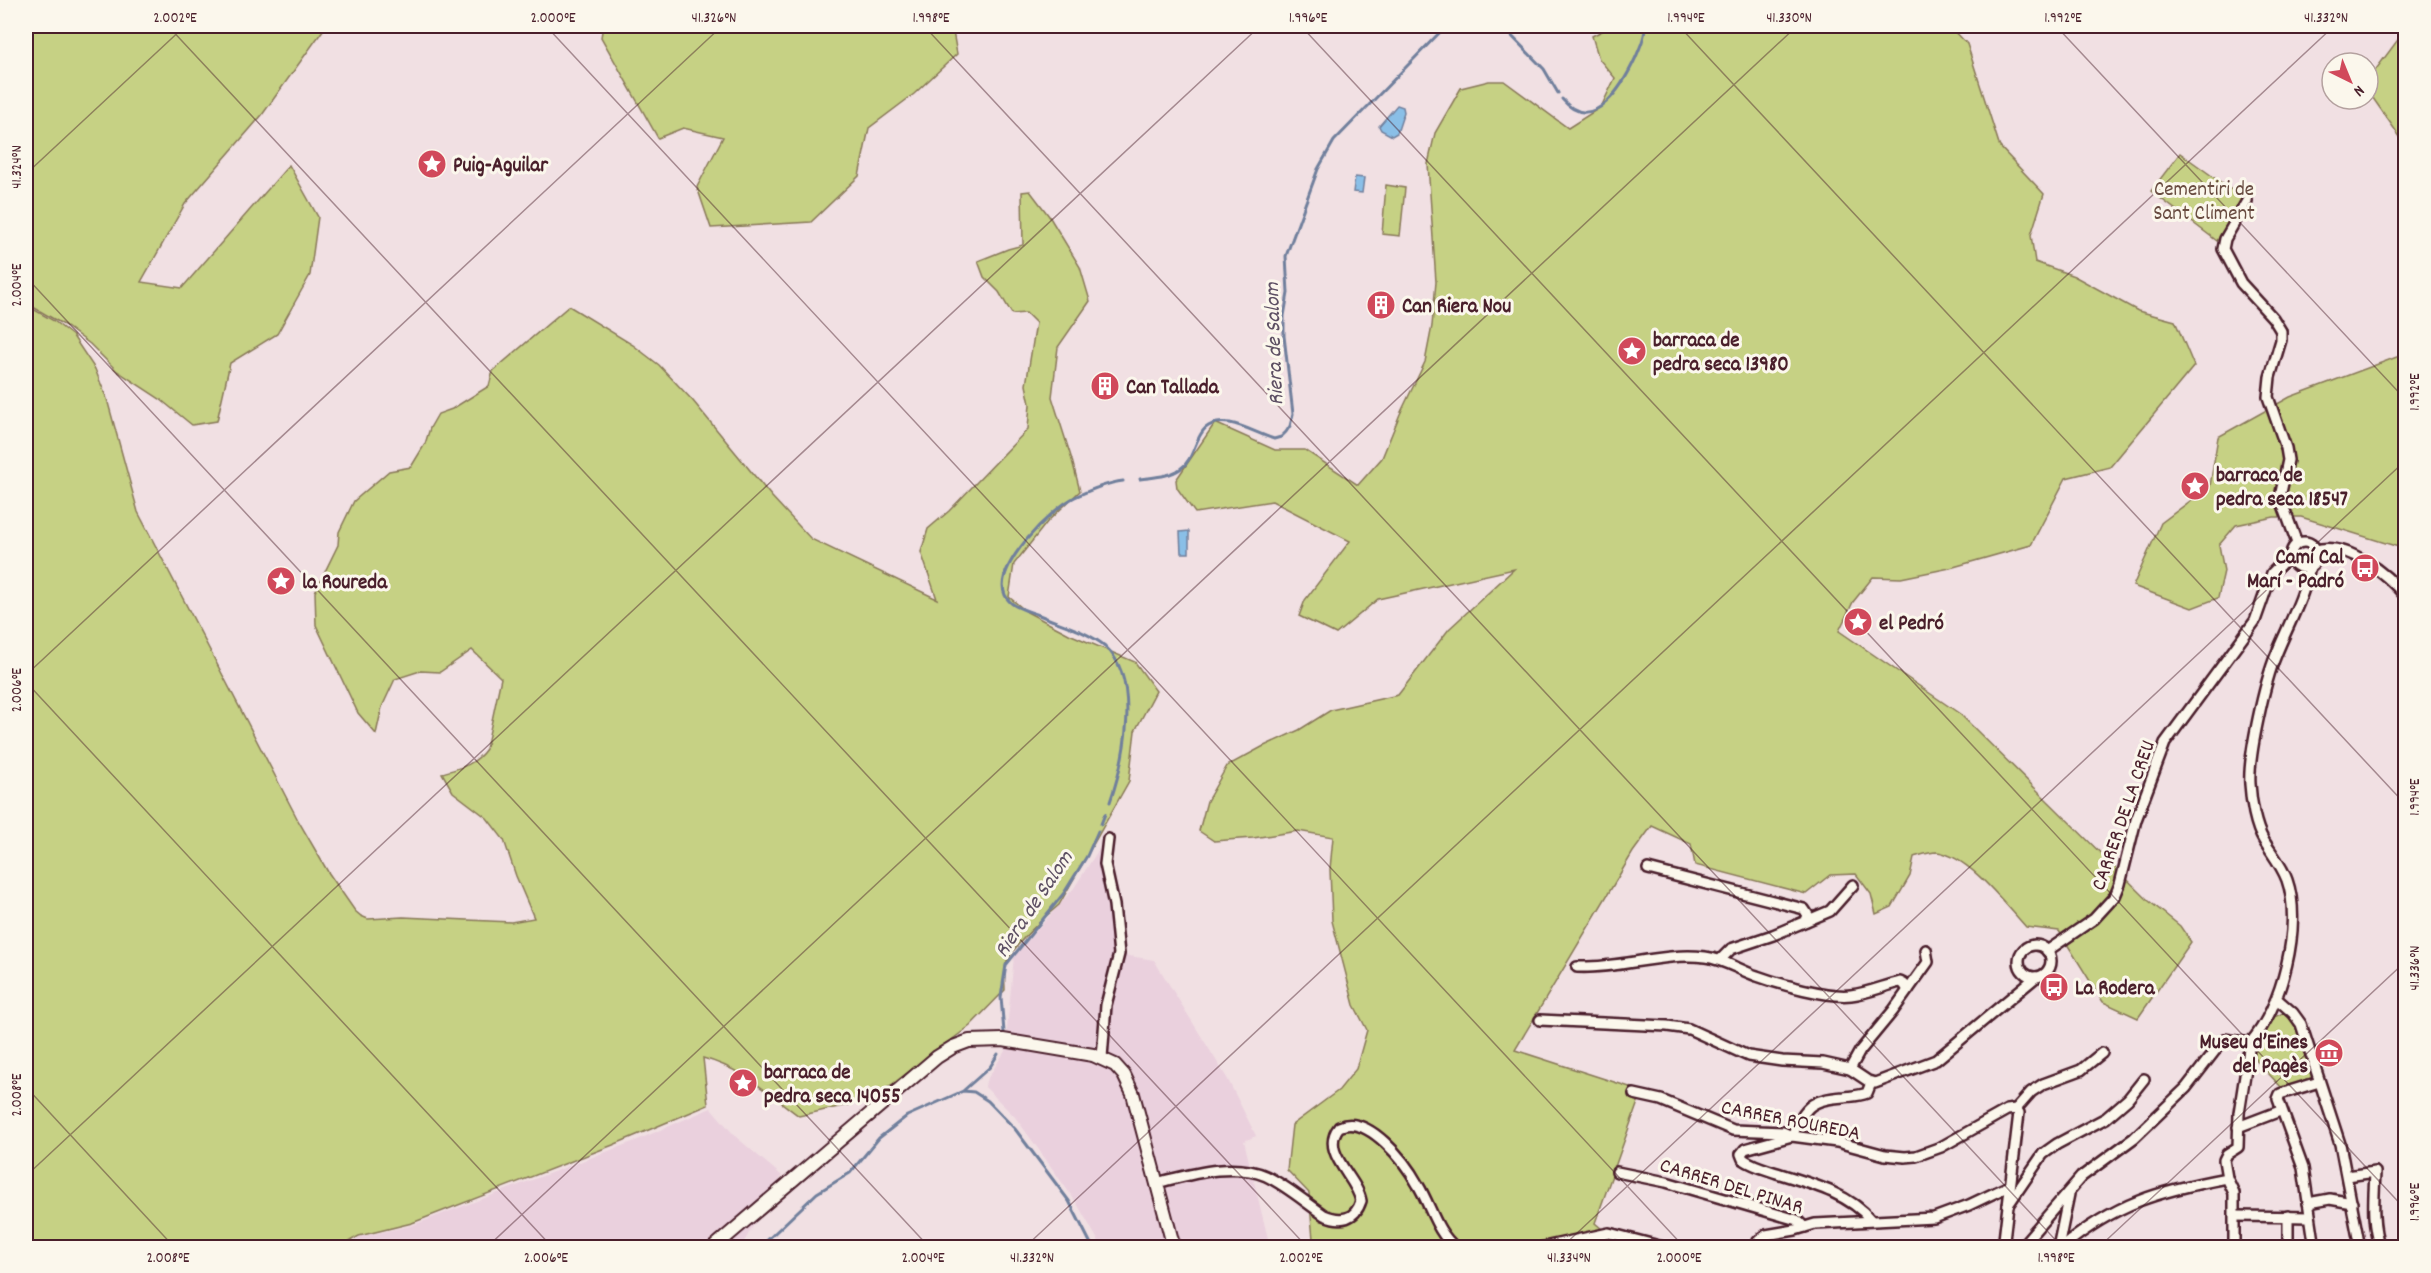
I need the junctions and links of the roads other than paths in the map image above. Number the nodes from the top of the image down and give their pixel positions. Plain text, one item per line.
1 (2247, 201) dead end
2 (2297, 543) junction
3 (2316, 550) junction
4 (2290, 555) junction
5 (2310, 566) junction
6 (2406, 597) edge
7 (1108, 839) dead end
8 (1648, 869) dead end
9 (1853, 885) dead end
10 (1806, 921) junction
11 (1926, 950) dead end
12 (2047, 951) junction
13 (1720, 960) junction
14 (1577, 967) dead end
15 (2036, 977) junction
16 (1908, 990) junction
17 (2277, 999) junction
18 (1540, 1020) dead end
19 (2250, 1043) junction
20 (2102, 1053) dead end
21 (1102, 1058) junction
22 (1850, 1069) junction
23 (2144, 1079) dead end
24 (2319, 1082) junction
25 (1871, 1083) junction
26 (1634, 1094) dead end
27 (2016, 1109) junction
28 (2280, 1112) junction
29 (2238, 1127) junction
30 (1792, 1136) junction
31 (1617, 1172) dead end
32 (2347, 1176) junction
33 (2227, 1178) junction
34 (1156, 1183) junction
35 (2009, 1186) junction
36 (2069, 1192) junction
37 (2308, 1203) junction
38 (2352, 1203) junction
39 (2007, 1206) junction
40 (2235, 1216) junction
41 (2288, 1216) junction
42 (2310, 1217) junction
43 (1871, 1220) junction
44 (1804, 1227) junction
45 (2004, 1246) edge
46 (713, 1248) edge
47 (1174, 1248) edge
48 (1456, 1248) edge
49 (1539, 1248) edge
50 (1667, 1248) edge
51 (1758, 1248) edge
52 (2020, 1248) edge
53 (2060, 1248) edge
54 (2234, 1248) edge
55 (2288, 1248) edge
56 (2315, 1248) edge
57 (2360, 1248) edge
58 (2380, 1248) edge

1 - 2 street
2 - 3 street
2 - 4 street
3 - 5 street
3 - 6 street
4 - 5 street
4 - 12 street, CARRER DE LA CREU
5 - 17 street
7 - 21 street
8 - 10 street
9 - 10 street
10 - 13 street
11 - 16 street
12 - 15 street
12 - 15 street
13 - 14 street
13 - 16 street
15 - 25 street
16 - 22 street
17 - 19 street
17 - 24 street
18 - 22 street
19 - 29 street
19 - 36 street
20 - 27 street
21 - 34 street
21 - 46 street
22 - 25 street
23 - 39 street
24 - 28 street
24 - 32 street
25 - 30 street
26 - 30 street, CARRER ROUREDA
27 - 30 street, CARRER ROUREDA
27 - 35 street
28 - 29 street
28 - 37 street
29 - 33 street
30 - 43 street
31 - 44 street, CARRER DEL PINAR
32 - 38 street
32 - 58 street
33 - 40 street
33 - 53 street
34 - 47 street
34 - 48 street
35 - 39 street
35 - 43 street, CARRER DEL PINAR
36 - 52 street
36 - 53 street
37 - 38 street
37 - 42 street
38 - 57 street
39 - 45 street
40 - 41 street
40 - 54 street
41 - 42 street
41 - 55 street
42 - 56 street
43 - 44 street, CARRER DEL PINAR
44 - 51 street
49 - 50 street

